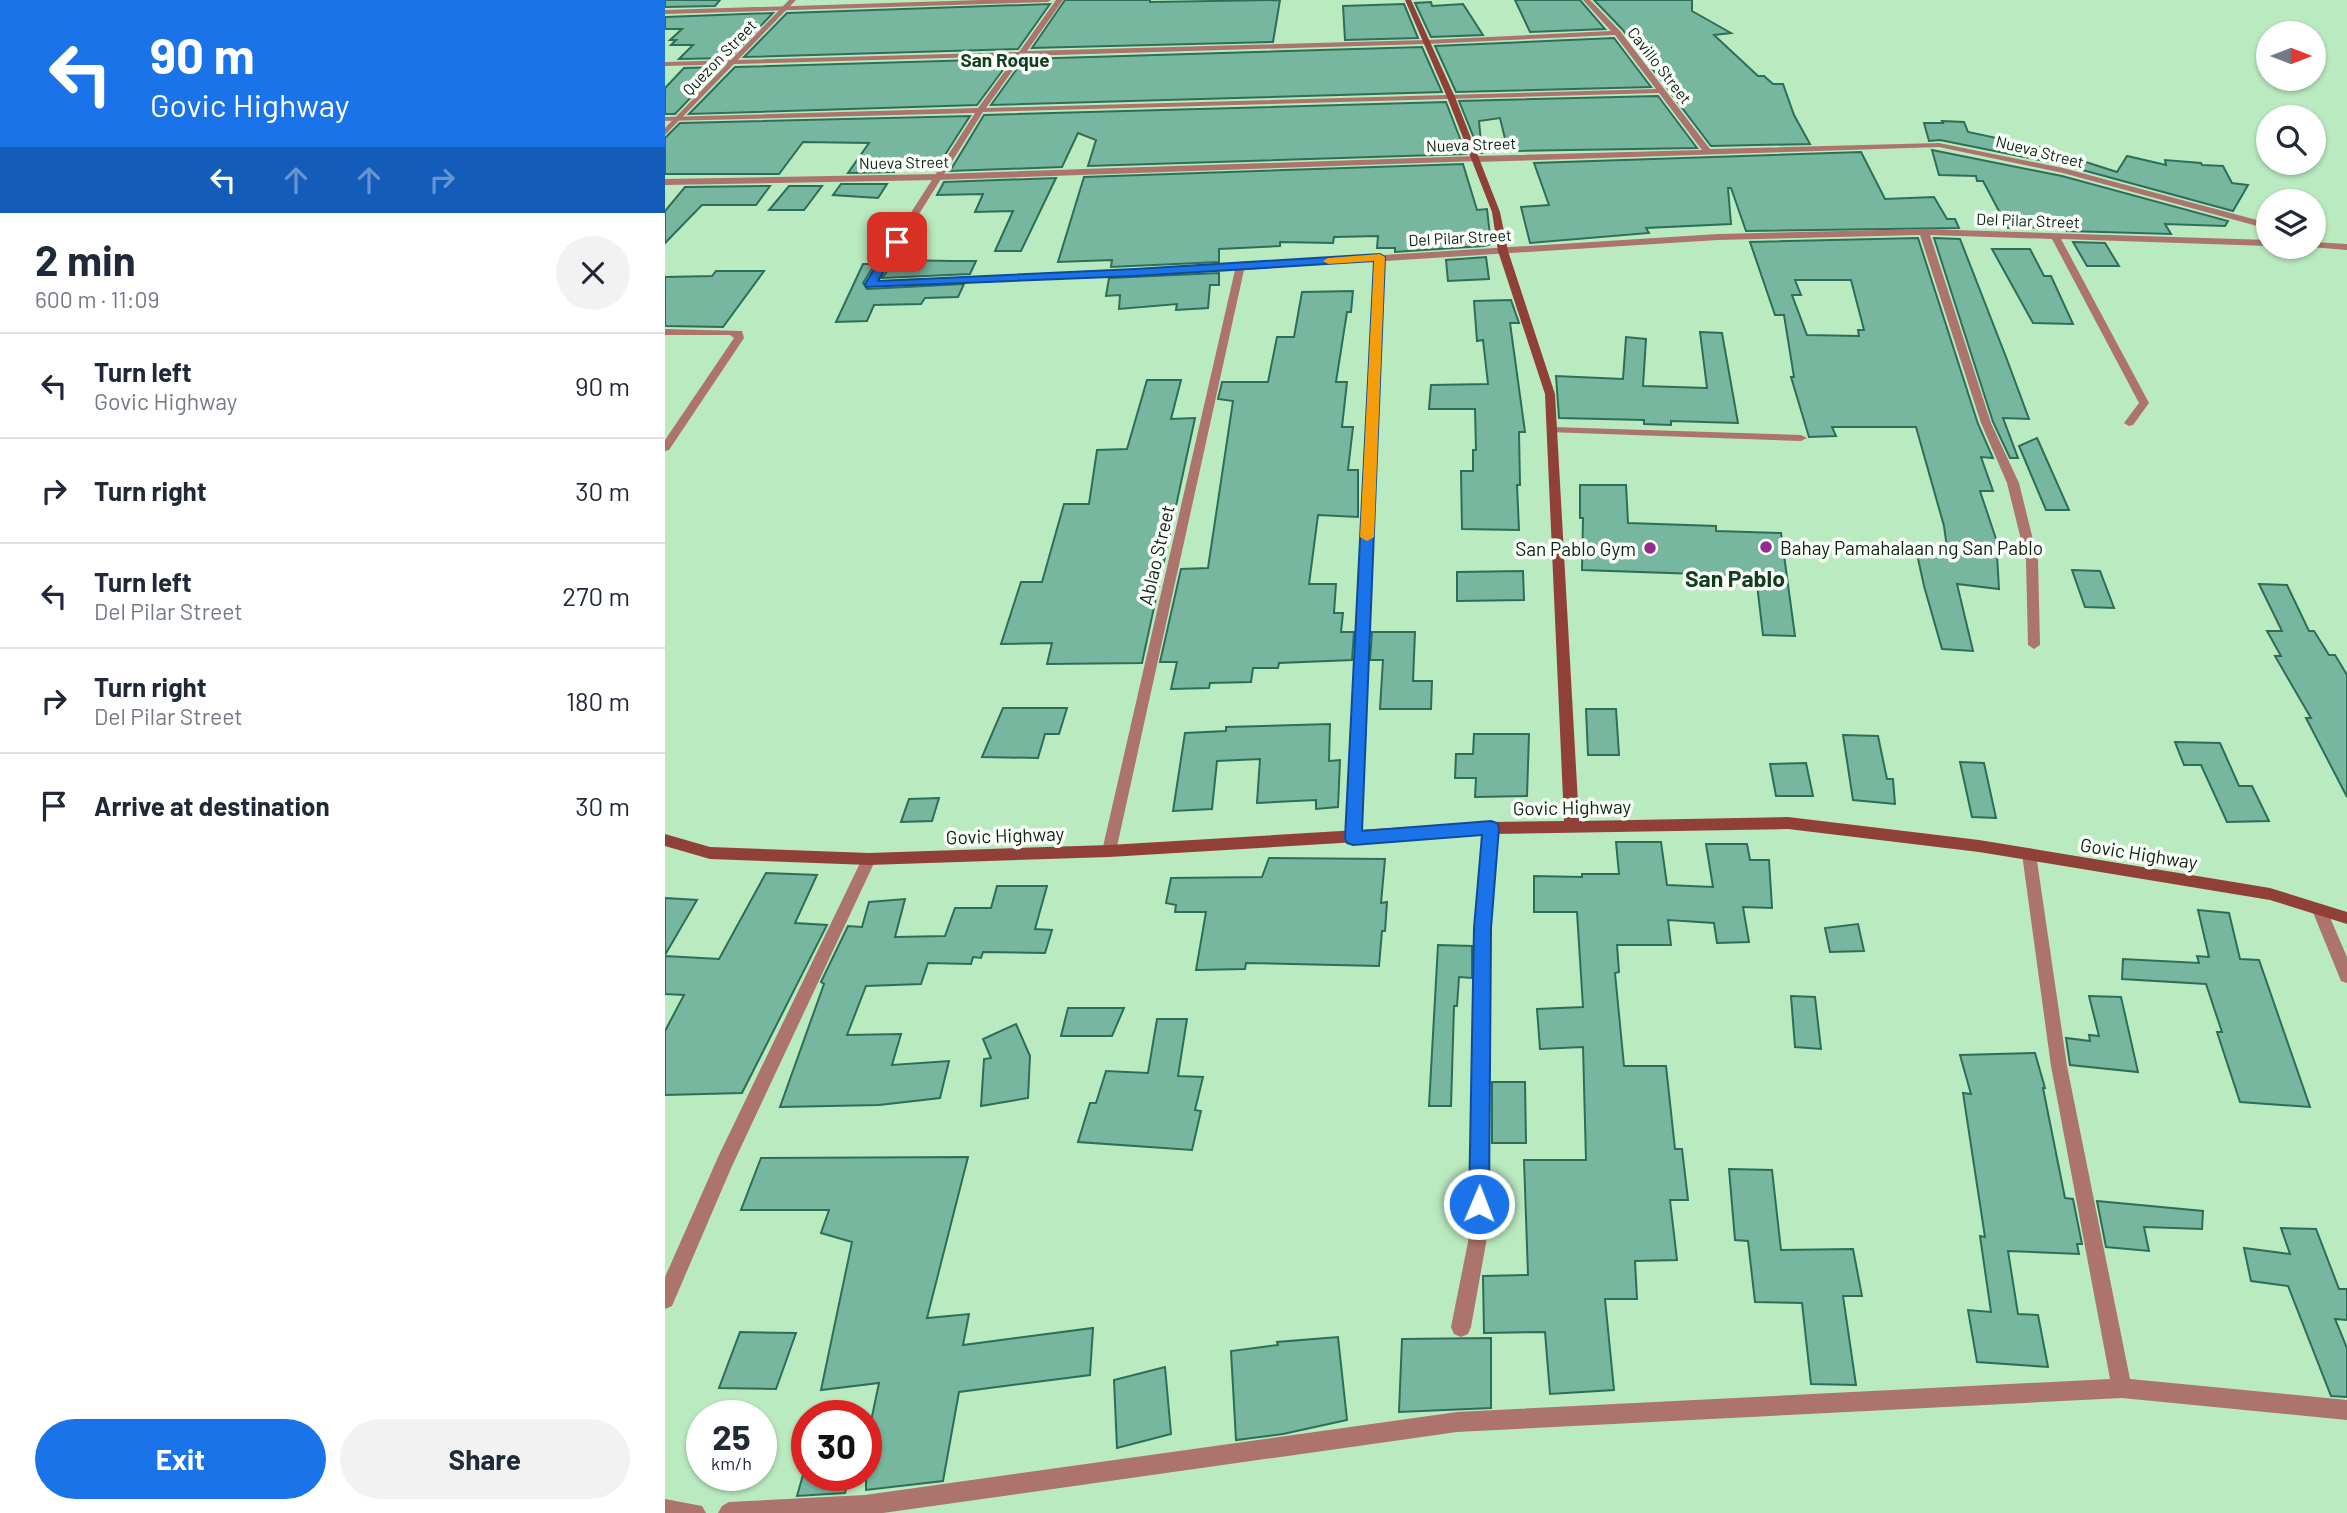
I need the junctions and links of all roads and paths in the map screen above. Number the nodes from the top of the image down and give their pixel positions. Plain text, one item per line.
1 (793, 0) edge
2 (1048, 0) edge
3 (1060, 0) edge
4 (1408, 0) edge
5 (1586, 0) edge
6 (786, 8) junction
7 (665, 12) edge
8 (1617, 33) junction
9 (1426, 42) junction
10 (1021, 52) junction
11 (733, 62) junction
12 (665, 64) edge
13 (1663, 91) junction
14 (1451, 97) junction
15 (981, 109) junction
16 (665, 119) edge
17 (680, 119) junction
18 (665, 133) edge
19 (1707, 152) junction
20 (1476, 159) junction
21 (937, 177) junction
22 (665, 182) edge
23 (2256, 223) edge
24 (1924, 232) junction
25 (2055, 236) junction
26 (2256, 243) edge
27 (1503, 251) junction
28 (1380, 257) junction
29 (1240, 267) junction
30 (665, 332) edge
31 (2129, 423) dead end
32 (1552, 430) junction
33 (1801, 438) dead end
34 (667, 441) edge
35 (2034, 645) dead end
36 (1572, 826) junction
37 (1491, 828) junction
38 (1353, 838) junction
39 (665, 840) edge
40 (1109, 851) junction
41 (2029, 855) junction
42 (869, 859) junction
43 (2320, 910) junction
44 (2347, 918) edge
45 (2347, 976) edge
46 (665, 1299) edge
47 (1461, 1327) dead end
48 (2122, 1388) junction
49 (2347, 1410) edge
50 (665, 1509) edge
51 (695, 1513) edge
52 (729, 1513) edge

1 - 6 street, Quezon Street
2 - 6 street
3 - 10 street, Del Pilar Street
4 - 9 main road
5 - 8 street, Cavillo Street
6 - 7 street
6 - 11 street, Quezon Street
8 - 9 street
8 - 13 street, Cavillo Street
9 - 10 street
9 - 14 main road
10 - 11 street
10 - 15 street, Del Pilar Street
11 - 12 street
11 - 17 street, Quezon Street
13 - 14 street
13 - 19 street, Cavillo Street
14 - 15 street
14 - 20 main road
15 - 17 street
15 - 21 street, Del Pilar Street
16 - 17 street
17 - 18 street, Quezon Street
19 - 20 street, Nueva Street
19 - 23 street, Nueva Street
20 - 21 street, Nueva Street
20 - 27 main road
21 - 22 street, Nueva Street
21 - 29 street, Del Pilar Street
24 - 25 street, Del Pilar Street
24 - 27 street, Del Pilar Street
24 - 35 street
25 - 26 street, Del Pilar Street
25 - 31 street
27 - 28 street, Del Pilar Street
27 - 32 main road
28 - 29 street, Del Pilar Street
28 - 38 street
29 - 40 street, Ablao Street
30 - 34 street
32 - 33 street
32 - 36 main road
36 - 37 main road, Govic Highway
36 - 41 main road, Govic Highway
37 - 38 main road, Govic Highway
37 - 47 street
38 - 40 main road, Govic Highway
39 - 42 main road, Govic Highway
40 - 42 main road, Govic Highway
41 - 43 main road, Govic Highway
41 - 48 street
42 - 46 street
43 - 44 main road, Govic Highway
43 - 45 street
48 - 49 street
48 - 52 street
50 - 51 street

